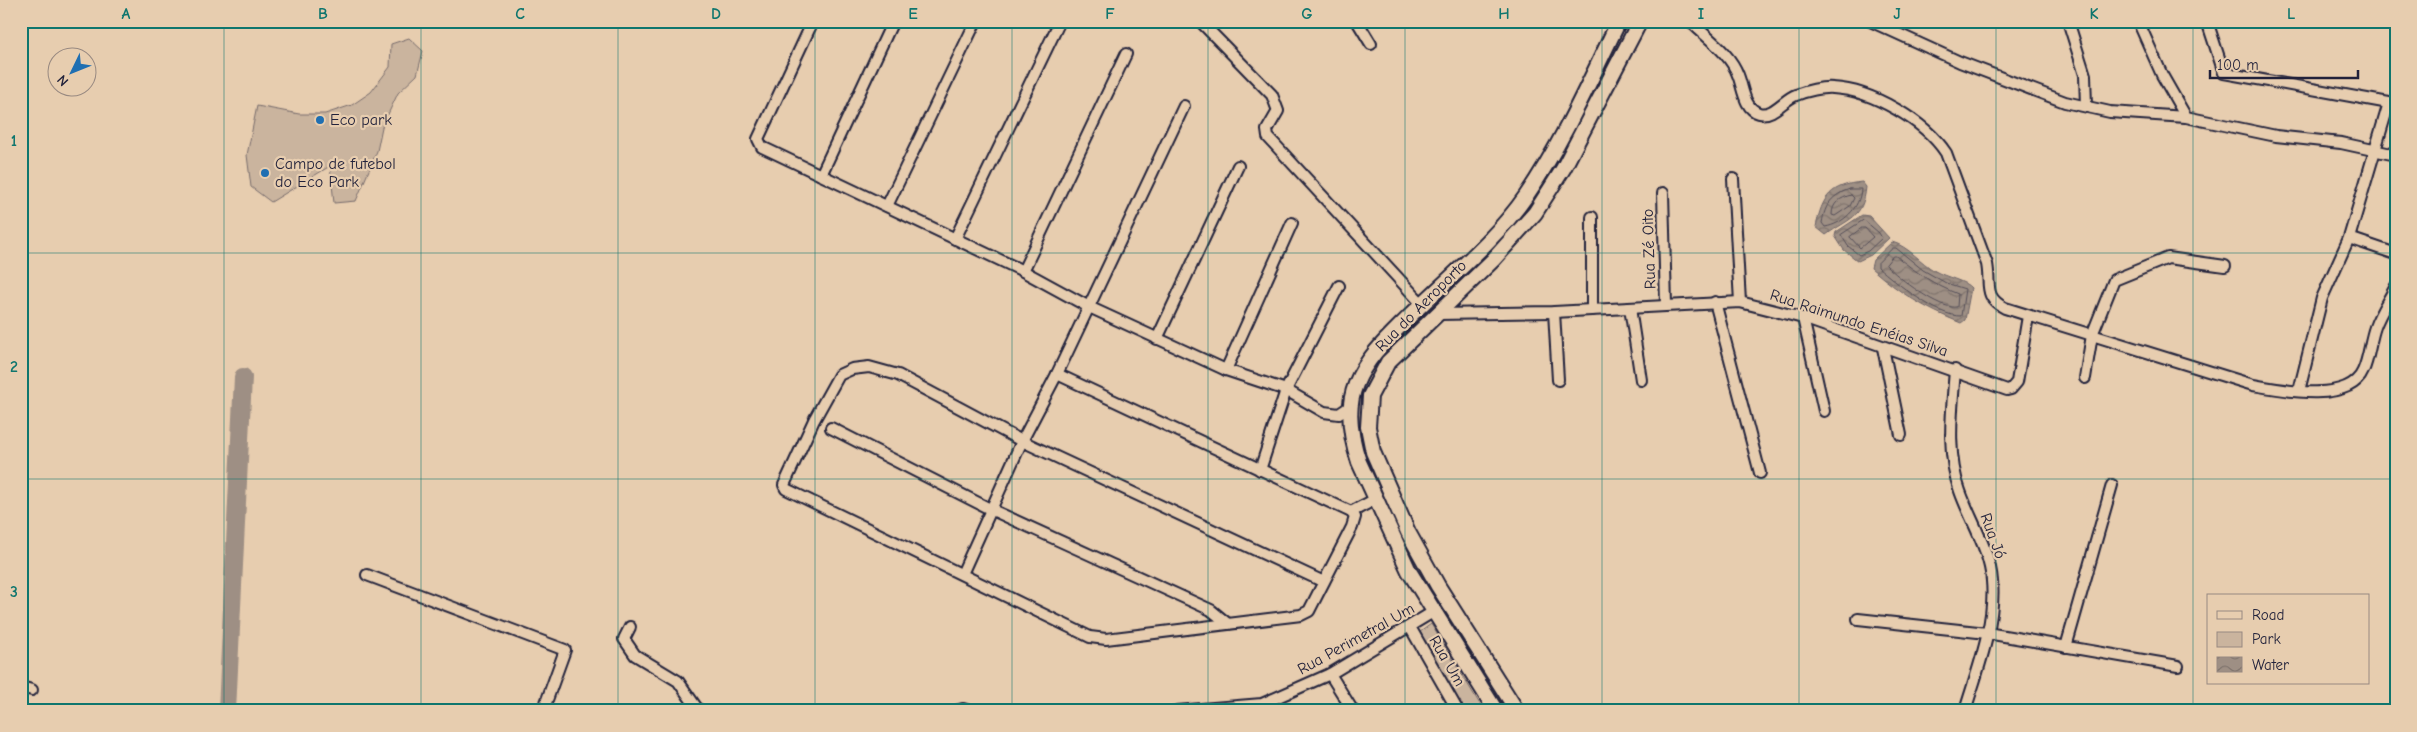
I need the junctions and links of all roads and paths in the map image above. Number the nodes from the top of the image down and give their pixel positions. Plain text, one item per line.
1 (813, 21) edge
2 (893, 21) edge
3 (976, 21) edge
4 (1060, 21) edge
5 (1200, 21) edge
6 (1357, 21) edge
7 (1619, 21) edge
8 (1640, 21) edge
9 (1690, 21) edge
10 (1870, 21) edge
11 (2068, 21) edge
12 (2138, 21) edge
13 (2207, 21) edge
14 (2381, 21) edge
15 (2396, 26) edge
16 (1371, 44) dead end
17 (1126, 54) dead end
18 (1184, 106) dead end
19 (2086, 106) junction
20 (2186, 117) junction
21 (2374, 149) junction
22 (2396, 155) edge
23 (1238, 166) dead end
24 (821, 175) junction
25 (1733, 180) dead end
26 (1663, 193) dead end
27 (887, 206) junction
28 (1592, 217) dead end
29 (1292, 223) dead end
30 (2349, 238) junction
31 (955, 239) junction
32 (1480, 247) junction
33 (2396, 254) edge
34 (1493, 260) junction
35 (2225, 266) dead end
36 (1023, 271) junction
37 (1339, 286) dead end
38 (2396, 286) edge
39 (1715, 302) junction
40 (1740, 302) junction
41 (1422, 304) junction
42 (1666, 305) junction
43 (1089, 306) junction
44 (1630, 308) junction
45 (1592, 310) junction
46 (1554, 312) junction
47 (1438, 314) junction
48 (2028, 316) junction
49 (1803, 318) junction
50 (2092, 335) junction
51 (1157, 339) junction
52 (1883, 348) junction
53 (1226, 370) junction
54 (1955, 370) junction
55 (1057, 374) junction
56 (2084, 378) dead end
57 (1558, 380) dead end
58 (1641, 380) dead end
59 (1286, 390) junction
60 (2299, 391) junction
61 (1351, 406) junction
62 (1824, 411) dead end
63 (831, 428) dead end
64 (1901, 434) dead end
65 (1022, 440) junction
66 (1260, 470) junction
67 (1760, 473) dead end
68 (2112, 485) dead end
69 (1376, 499) junction
70 (990, 509) junction
71 (1351, 512) junction
72 (962, 574) junction
73 (367, 575) dead end
74 (1324, 582) junction
75 (1433, 612) junction
76 (1858, 619) dead end
77 (1228, 624) junction
78 (630, 627) dead end
79 (1410, 627) junction
80 (1987, 633) junction
81 (2066, 647) junction
82 (2178, 666) dead end
83 (1330, 674) junction
84 (1262, 707) edge
85 (543, 711) edge
86 (699, 711) edge
87 (1177, 711) edge
88 (1353, 711) edge
89 (1458, 711) edge
90 (1496, 711) edge
91 (1517, 711) edge
92 (1965, 711) edge

1 - 24 street
2 - 24 street
3 - 27 street
4 - 31 street
5 - 41 street
6 - 16 street
7 - 32 main road, Rua do Aeroporto
8 - 34 main road, Rua do Aeroporto
9 - 48 street
10 - 19 street
11 - 19 street
12 - 20 street
13 - 21 street
14 - 15 street
17 - 36 street
18 - 43 street
19 - 20 street
20 - 21 street
21 - 22 street
21 - 30 street
23 - 51 street
24 - 27 street
25 - 40 street
26 - 42 street, Rua Zé Oito
27 - 31 street
28 - 45 street
29 - 53 street
30 - 33 street
30 - 60 street
31 - 36 street
32 - 34 main road
32 - 41 main road, Rua do Aeroporto
34 - 47 main road, Rua do Aeroporto
35 - 50 street
36 - 43 street
37 - 59 street
38 - 60 street
39 - 40 street, Rua Raimundo Enéias Silva
39 - 42 street, Rua Raimundo Enéias Silva
39 - 67 street
40 - 49 street, Rua Raimundo Enéias Silva
41 - 61 main road, Rua do Aeroporto
42 - 44 street, Rua Raimundo Enéias Silva
43 - 51 street
43 - 55 street
44 - 45 street, Rua Raimundo Enéias Silva
44 - 58 street
45 - 46 street, Rua Raimundo Enéias Silva
46 - 47 street, Rua Raimundo Enéias Silva
46 - 57 street
47 - 91 main road, Rua do Aeroporto
48 - 50 street
48 - 54 street, Rua Raimundo Enéias Silva
49 - 52 street, Rua Raimundo Enéias Silva
49 - 62 street
50 - 56 street
50 - 60 street
51 - 53 street
52 - 54 street, Rua Raimundo Enéias Silva
52 - 64 street
53 - 59 street
54 - 80 street, Rua Jó
55 - 65 street
55 - 66 street
59 - 61 street
59 - 66 street
61 - 69 main road, Rua do Aeroporto
63 - 70 street
65 - 70 street
65 - 72 street
65 - 74 street
66 - 71 street
68 - 81 street
69 - 71 street
69 - 75 main road, Rua do Aeroporto
70 - 72 street
70 - 77 street
71 - 74 street
72 - 77 street
73 - 85 street
74 - 77 street
75 - 79 street, Rua Perimetral Um
75 - 90 main road, Rua do Aeroporto
76 - 80 street
78 - 86 street
79 - 83 street, Rua Perimetral Um
79 - 89 street, Rua Um
80 - 81 street
80 - 92 street, Rua Jó
81 - 82 street
83 - 84 street, Rua Perimetral Um
83 - 88 street
84 - 87 street, Rua Perimetral Um

